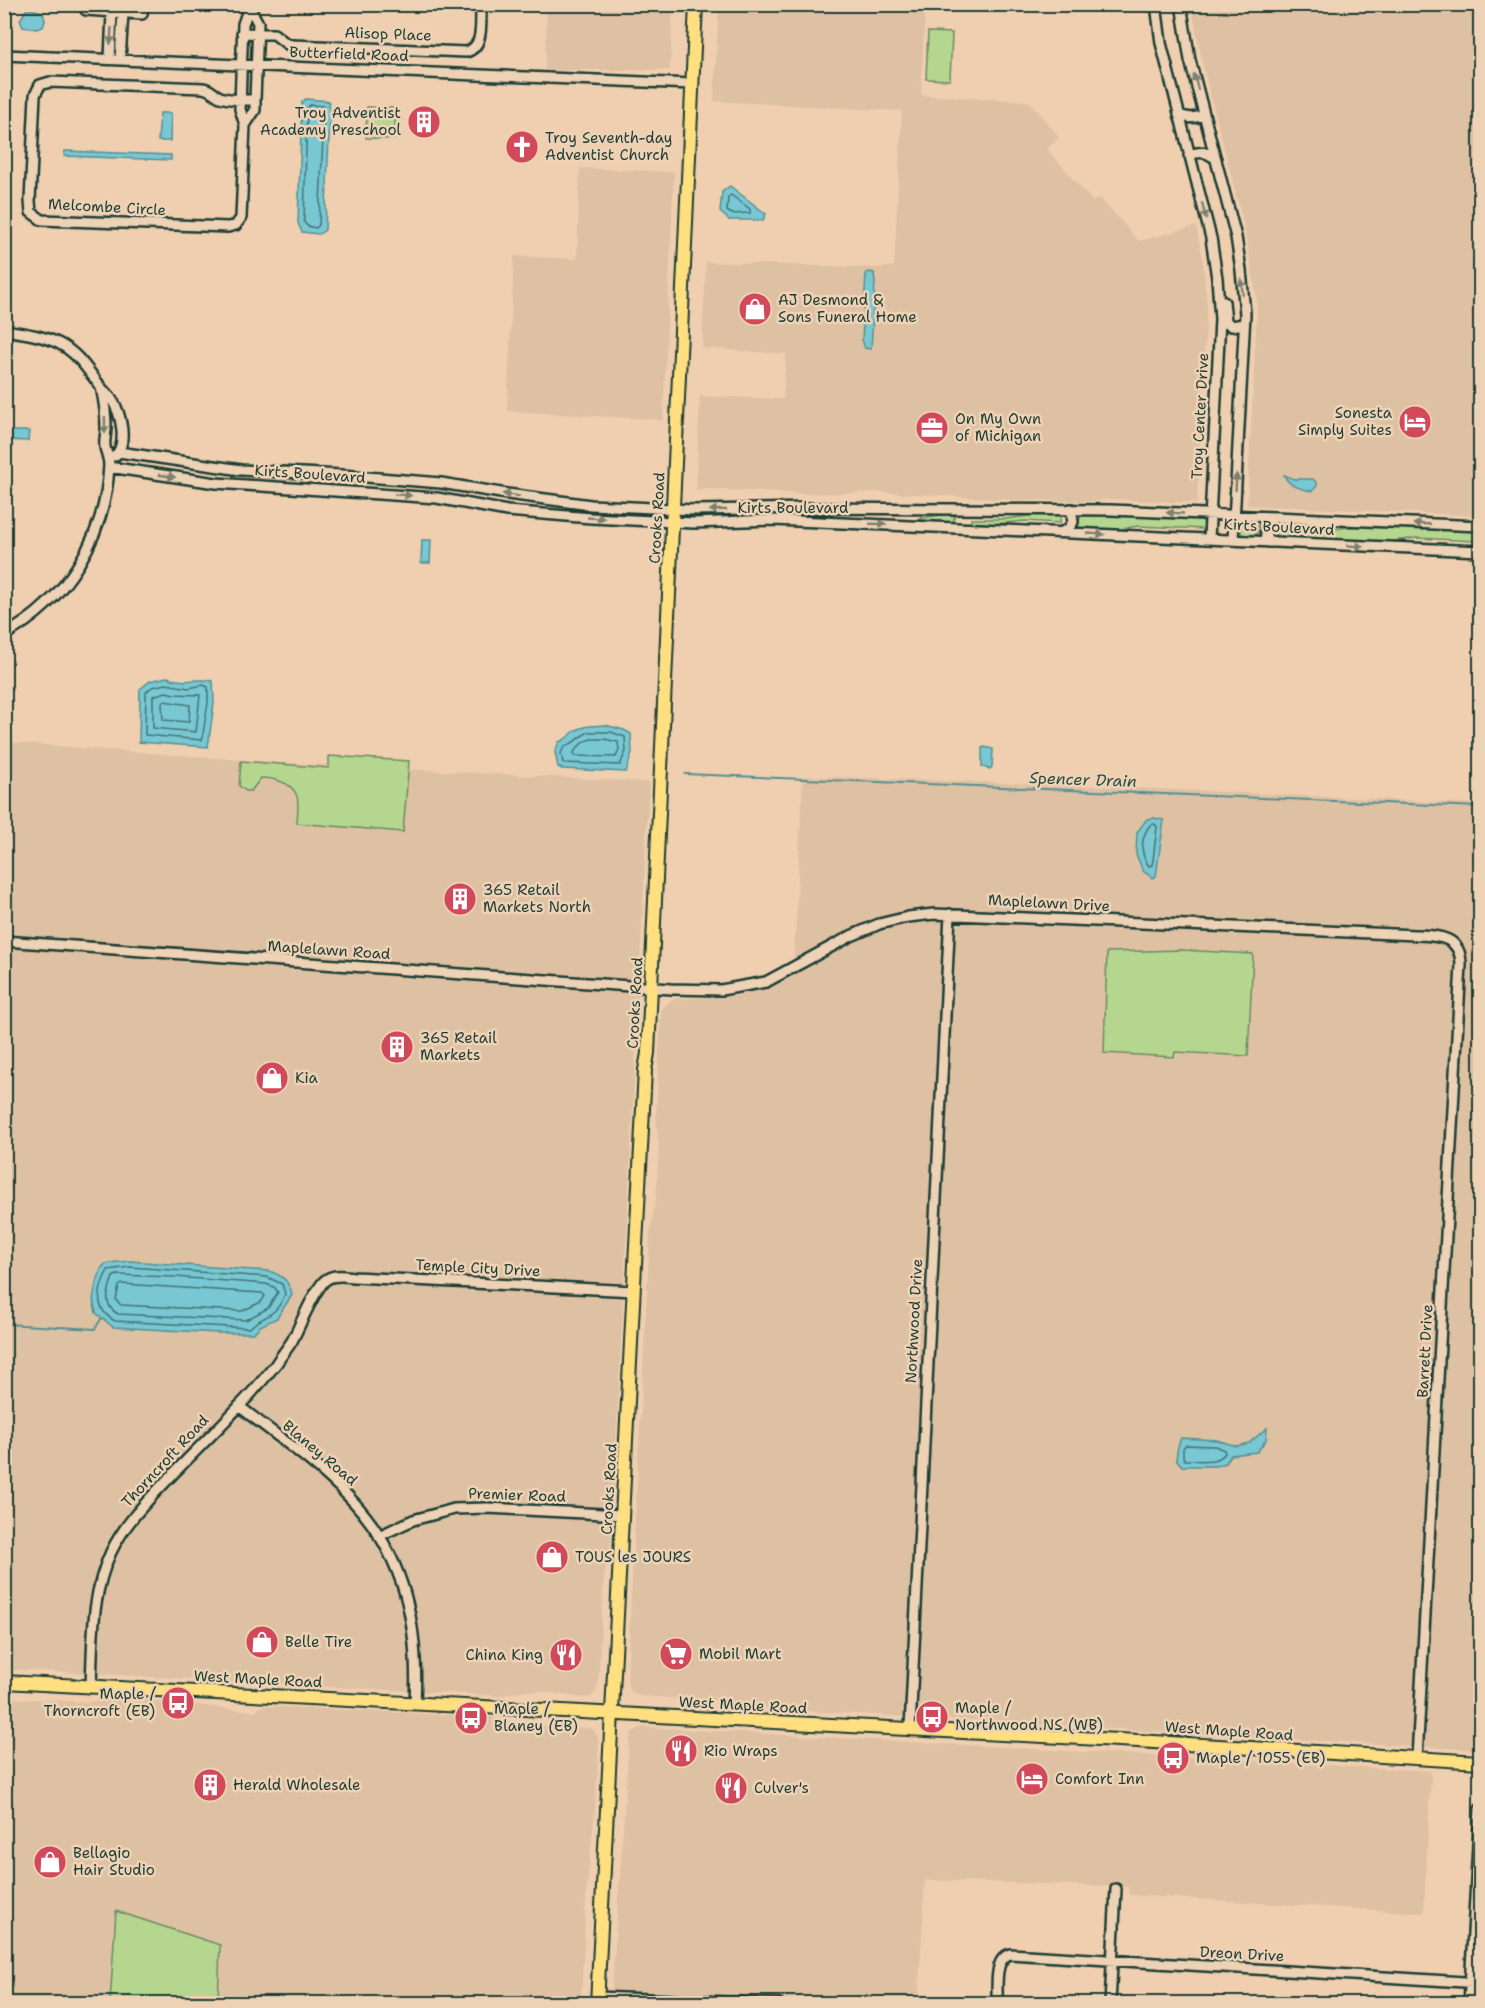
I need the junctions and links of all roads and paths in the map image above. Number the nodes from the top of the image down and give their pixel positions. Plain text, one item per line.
1 (86, 4) edge
2 (143, 4) edge
3 (481, 4) edge
4 (696, 4) edge
5 (1156, 4) edge
6 (1180, 4) edge
7 (250, 6) edge
8 (112, 12) junction
9 (123, 12) junction
10 (242, 33) junction
11 (258, 33) junction
12 (4, 56) edge
13 (115, 60) junction
14 (241, 65) junction
15 (256, 65) junction
16 (692, 84) junction
17 (240, 99) junction
18 (255, 100) junction
19 (1179, 115) junction
20 (1204, 115) junction
21 (245, 125) junction
22 (1189, 155) junction
23 (1216, 159) junction
24 (1219, 296) junction
25 (1244, 324) junction
26 (4, 330) edge
27 (100, 387) junction
28 (119, 452) junction
29 (109, 465) junction
30 (674, 509) junction
31 (968, 509) junction
32 (1071, 509) junction
33 (1210, 514) junction
34 (1234, 515) junction
35 (1275, 517) junction
36 (673, 522) junction
37 (1480, 526) edge
38 (963, 528) junction
39 (1060, 532) junction
40 (1209, 539) junction
41 (1233, 540) junction
42 (1268, 542) junction
43 (1479, 550) edge
44 (4, 635) edge
45 (950, 914) junction
46 (4, 941) edge
47 (1458, 947) joint
48 (651, 987) junction
49 (322, 1282) joint
50 (634, 1291) junction
51 (238, 1406) junction
52 (623, 1515) junction
53 (379, 1536) junction
54 (4, 1682) edge
55 (91, 1686) junction
56 (415, 1703) junction
57 (611, 1713) junction
58 (910, 1729) junction
59 (1418, 1758) junction
60 (1480, 1762) edge
61 (1480, 1809) edge
62 (1116, 1889) dead end
63 (1112, 1961) junction
64 (1475, 1983) edge
65 (597, 2000) edge
66 (778, 2004) edge
67 (997, 2004) edge
68 (1110, 2004) edge
69 (1469, 2004) edge

1 - 8 street
2 - 9 street
3 - 11 street, Alisop Place
4 - 16 main road, Crooks Road
5 - 19 street, Troy Center Drive
20 -> 6 street
7 - 10 street
7 - 11 street
8 - 9 street
8 -> 13 street
9 - 13 street
10 - 11 street, Alisop Place
10 - 14 street
11 - 15 street
12 - 13 street, Butterfield Road
13 - 14 street, Butterfield Road
14 - 15 street, Butterfield Road
14 - 17 street, Melcombe Circle
15 - 16 street, Butterfield Road
15 - 18 street, Melcombe Circle
16 - 30 main road, Crooks Road
17 - 18 street, Melcombe Circle
17 - 21 street, Melcombe Circle
17 - 21 street, Melcombe Circle
18 - 21 street, Melcombe Circle
19 - 20 street
19 - 22 street, Troy Center Drive
20 - 23 street
22 - 23 street
22 -> 24 street, Troy Center Drive
25 -> 23 street
24 - 25 street, Troy Center Drive
24 - 33 street, Troy Center Drive
34 -> 25 street
26 - 27 street
27 - 28 street
27 -> 29 street
28 - 29 street
30 -> 28 street, Kirts Boulevard
29 -> 36 street, Kirts Boulevard
29 - 44 street
31 -> 30 street, Kirts Boulevard
30 - 36 main road, Crooks Road
31 - 32 street, Kirts Boulevard
31 - 38 street
33 -> 32 street, Kirts Boulevard
32 - 39 street
33 - 34 street, Kirts Boulevard
33 - 40 street, Troy Center Drive
34 - 35 street, Kirts Boulevard
34 - 41 street
37 -> 35 street, Kirts Boulevard
35 - 42 street
36 -> 38 street, Kirts Boulevard
36 - 48 main road, Crooks Road
38 - 39 street, Kirts Boulevard
39 -> 40 street, Kirts Boulevard
40 - 41 street, Kirts Boulevard
41 - 42 street, Kirts Boulevard
42 -> 43 street, Kirts Boulevard
45 - 47 street, Maplelawn Drive
45 - 48 street, Maplelawn Drive
45 - 58 street, Northwood Drive
46 - 48 street, Maplelawn Road
47 - 59 street, Barrett Drive
48 - 50 main road, Crooks Road
49 - 50 street, Temple City Drive
49 - 51 street, Thorncroft Road
50 - 52 main road, Crooks Road
51 - 53 street, Blaney Road
51 - 55 street, Thorncroft Road
52 - 53 street, Premier Road
52 - 57 main road, Crooks Road
53 - 56 street, Blaney Road
54 - 55 main road, West Maple Road
55 - 56 main road, West Maple Road
56 - 57 main road, West Maple Road
57 - 58 main road, West Maple Road
57 - 65 main road, Crooks Road
58 - 59 main road, West Maple Road
59 - 60 main road, West Maple Road
61 - 64 street
62 - 63 street
63 - 64 street, Dreon Drive
63 - 67 street, Dreon Drive
63 - 68 street
64 - 69 street
65 - 66 street

